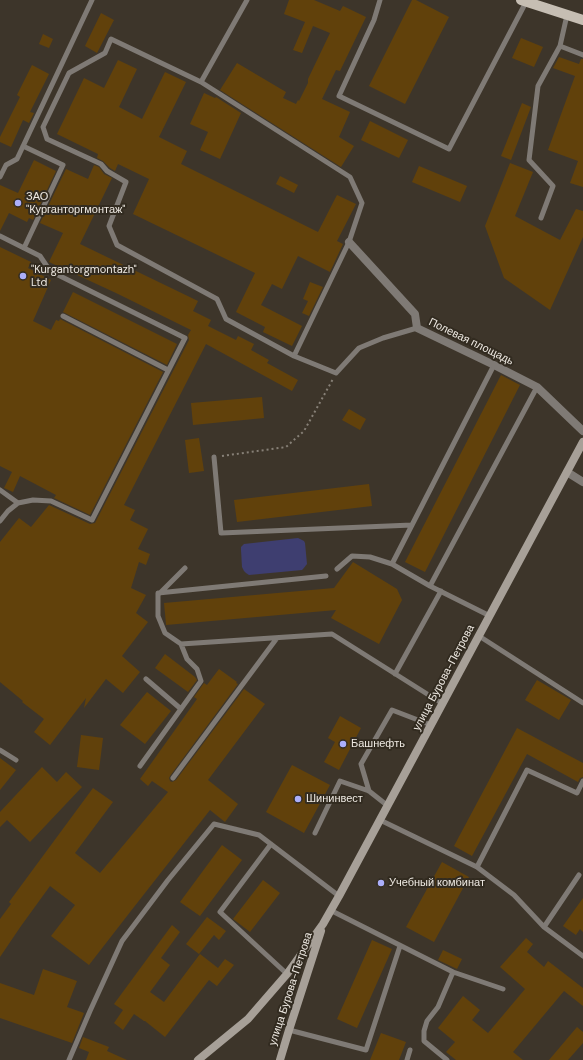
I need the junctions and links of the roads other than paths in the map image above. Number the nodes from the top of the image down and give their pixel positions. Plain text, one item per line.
1 (92, 0) edge
2 (247, 0) edge
3 (380, 0) edge
4 (523, 1) edge
5 (567, 15) junction
6 (583, 20) edge
7 (560, 46) junction
8 (583, 55) edge
9 (201, 82) junction
10 (23, 146) junction
11 (0, 177) edge
12 (541, 218) dead end
13 (0, 236) edge
14 (349, 242) junction
15 (24, 248) junction
16 (63, 316) dead end
17 (417, 328) junction
18 (294, 356) junction
19 (494, 365) junction
20 (168, 370) junction
21 (537, 387) junction
22 (583, 431) edge
23 (583, 442) edge
24 (214, 458) road end
25 (567, 472) junction
26 (583, 482) edge
27 (0, 490) edge
28 (18, 503) junction
29 (0, 521) edge
30 (412, 524) junction
31 (392, 564) junction
32 (185, 568) dead end
33 (337, 569) dead end
34 (326, 576) dead end
35 (430, 586) junction
36 (441, 591) junction
37 (160, 593) junction
38 (490, 616) junction
39 (479, 636) junction
40 (277, 638) junction
41 (181, 644) junction
42 (395, 674) junction
43 (146, 679) dead end
44 (583, 703) edge
45 (442, 704) junction
46 (181, 708) junction
47 (431, 725) junction
48 (0, 750) edge
49 (16, 760) dead end
50 (140, 766) dead end
51 (173, 778) dead end
52 (583, 781) edge
53 (368, 791) junction
54 (388, 806) junction
55 (380, 820) junction
56 (315, 833) dead end
57 (271, 844) junction
58 (477, 867) junction
59 (579, 875) dead end
60 (339, 896) junction
61 (332, 911) junction
62 (323, 924) junction
63 (544, 927) junction
64 (400, 946) junction
65 (583, 956) edge
66 (453, 972) junction
67 (287, 974) junction
68 (503, 989) dead end
69 (289, 1030) junction
70 (410, 1050) dead end
71 (69, 1060) edge
72 (198, 1060) edge
73 (280, 1060) edge
74 (407, 1060) edge
75 (447, 1060) edge

1 - 10 lane
2 - 9 lane
3 - 4 lane
4 - 5 main road
5 - 6 main road
5 - 7 lane
7 - 8 lane
7 - 12 lane
9 - 14 lane
9 - 18 lane
10 - 11 lane
10 - 15 lane
13 - 15 lane
14 - 17 street, Полевая площадь
14 - 18 lane
15 - 20 lane
16 - 20 lane
17 - 18 lane
17 - 19 street, Полевая площадь
19 - 21 street, Полевая площадь
19 - 30 lane
20 - 28 lane
21 - 22 street, Полевая площадь
21 - 35 lane
23 - 25 main road, улица Бурова-Петрова
24 - 30 lane
25 - 26 street
25 - 38 main road, улица Бурова-Петрова
27 - 28 lane
28 - 29 lane
30 - 31 lane
31 - 33 lane
31 - 35 lane
32 - 37 lane
34 - 37 lane
35 - 36 lane
36 - 38 lane
36 - 42 lane
37 - 41 lane
38 - 39 main road, улица Бурова-Петрова
39 - 44 lane
39 - 45 main road, улица Бурова-Петрова
40 - 41 lane
40 - 42 lane
40 - 51 lane
41 - 46 lane
42 - 45 lane
43 - 46 lane
45 - 47 main road, улица Бурова-Петрова
46 - 50 lane
47 - 53 lane
47 - 54 main road, улица Бурова-Петрова
48 - 49 lane
52 - 58 lane
53 - 54 lane
53 - 56 lane
54 - 55 main road, улица Бурова-Петрова
55 - 58 lane
55 - 60 main road, улица Бурова-Петрова
57 - 60 lane
57 - 67 lane
57 - 71 lane
58 - 63 lane
59 - 63 lane
60 - 61 main road, улица Бурова-Петрова
61 - 62 main road, улица Бурова-Петрова
61 - 64 lane
62 - 67 main road, улица Бурова-Петрова
62 - 69 main road, улица Бурова-Петрова
63 - 65 lane
64 - 66 lane
64 - 69 lane
66 - 68 lane
66 - 75 lane
67 - 72 main road, улица Бурова-Петрова
69 - 73 main road, улица Бурова-Петрова
70 - 74 lane

